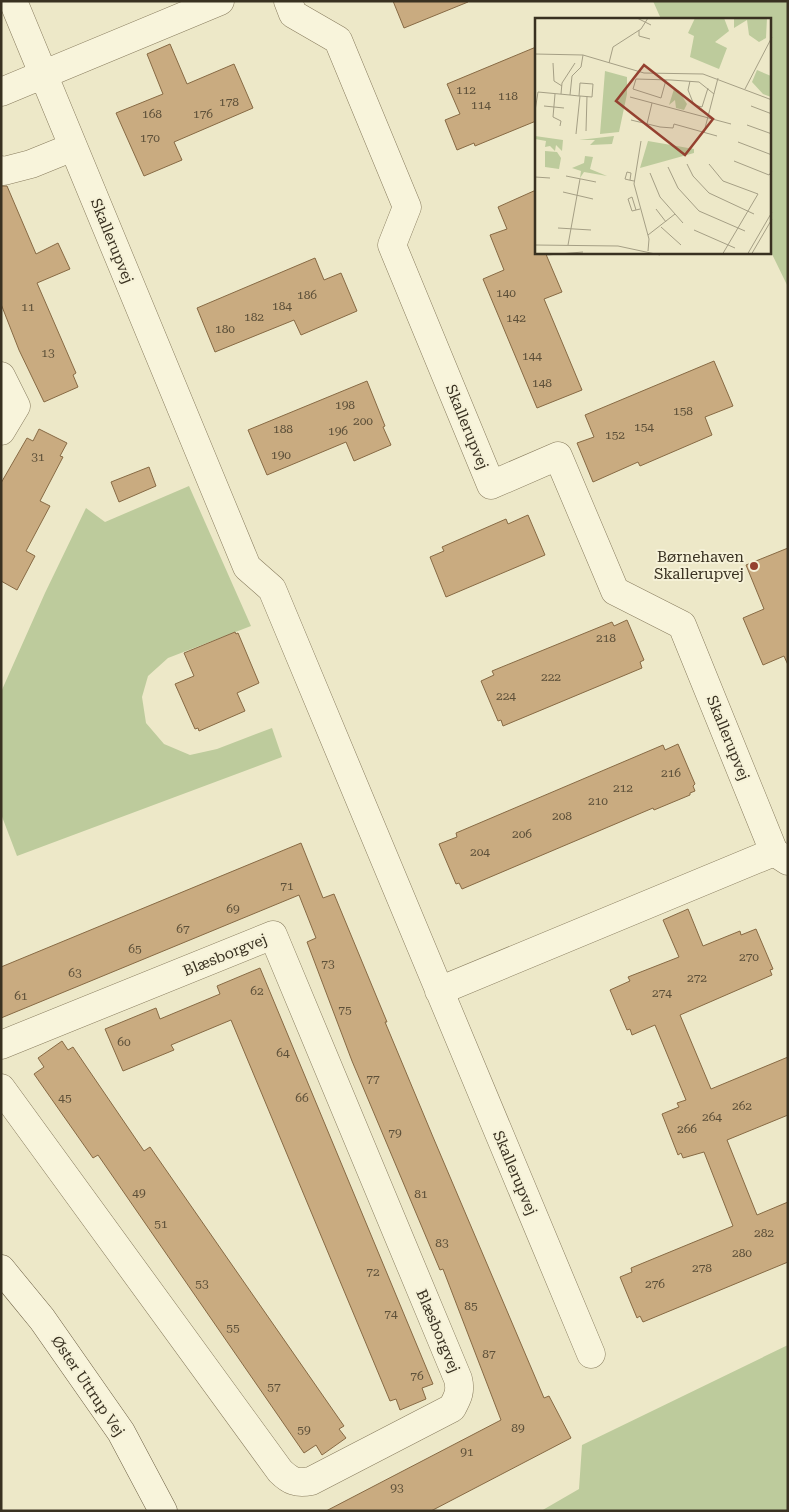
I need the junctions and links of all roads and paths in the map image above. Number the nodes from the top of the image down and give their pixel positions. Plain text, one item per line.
1 (13, 1) edge
2 (220, 1) edge
3 (288, 1) edge
4 (43, 74) junction
5 (1, 92) edge
6 (74, 147) junction
7 (1, 170) edge
8 (1, 376) edge
9 (1, 431) edge
10 (781, 857) edge
11 (439, 991) junction
12 (1, 1045) edge
13 (1, 1088) edge
14 (1, 1269) edge
15 (591, 1354) dead end
16 (163, 1511) edge

1 - 4 street, Skallerupvej
2 - 4 street
3 - 10 street, Skallerupvej
4 - 5 street
4 - 6 street, Skallerupvej
6 - 7 street
6 - 11 street, Skallerupvej
8 - 9 street
10 - 11 street, Skallerupvej
11 - 15 street, Skallerupvej
12 - 13 street, Blæsborgvej
14 - 16 street, Øster Uttrup Vej

